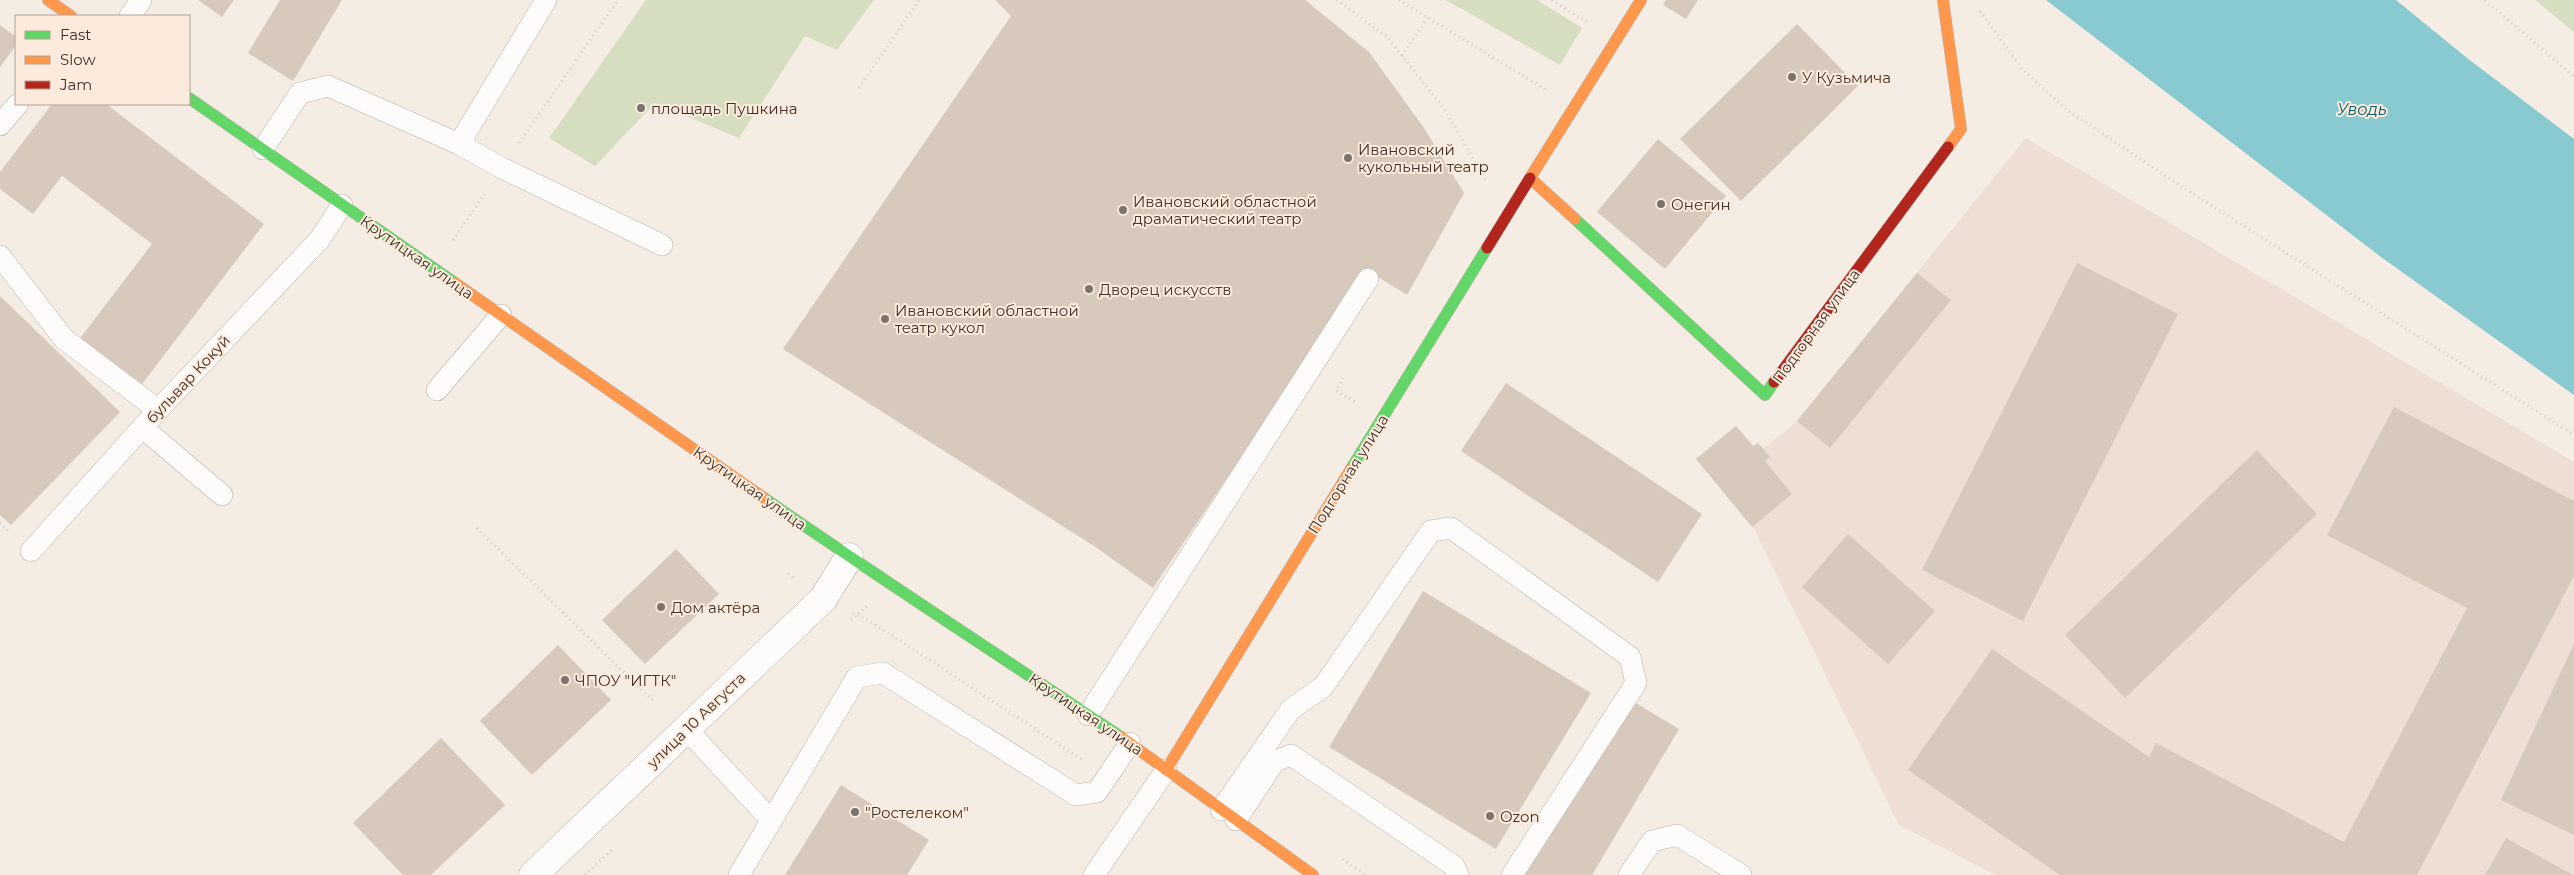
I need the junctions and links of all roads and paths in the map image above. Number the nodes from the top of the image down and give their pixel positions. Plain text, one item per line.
1 (48, 0) edge
2 (141, 0) edge
3 (546, 0) edge
4 (618, 0) edge
5 (919, 0) edge
6 (1337, 0) edge
7 (1400, 0) edge
8 (1552, 0) edge
9 (1641, 0) edge
10 (1943, 0) edge
11 (2485, 0) edge
12 (1978, 8) dead end
13 (70, 15) edge
14 (131, 15) edge
15 (1428, 17) junction
16 (1616, 41) junction
17 (1402, 56) junction
18 (2574, 77) edge
19 (860, 88) dead end
20 (1552, 93) dead end
21 (190, 99) edge
22 (17, 105) edge
23 (0, 124) edge
24 (459, 144) junction
25 (263, 150) junction
26 (502, 168) junction
27 (1530, 178) junction
28 (1490, 188) dead end
29 (342, 205) junction
30 (451, 242) dead end
31 (662, 245) dead end
32 (0, 256) edge
33 (1368, 279) dead end
34 (501, 315) junction
35 (1344, 376) dead end
36 (436, 390) dead end
37 (1359, 404) dead end
38 (158, 410) junction
39 (143, 428) junction
40 (2574, 435) edge
41 (222, 495) dead end
42 (477, 528) dead end
43 (31, 551) dead end
44 (849, 557) junction
45 (788, 574) dead end
46 (823, 599) junction
47 (655, 703) dead end
48 (1088, 715) junction
49 (687, 730) junction
50 (1130, 743) junction
51 (1166, 770) junction
52 (1107, 776) junction
53 (1229, 815) junction
54 (771, 820) junction
55 (533, 875) edge
56 (739, 875) edge
57 (1094, 875) edge
58 (1313, 875) edge
59 (1458, 875) edge
60 (1512, 875) edge
61 (1629, 875) edge
62 (1741, 875) edge

1 - 13 street
2 - 14 lane
3 - 24 lane
4 - 26 path
5 - 19 path
6 - 17 path
7 - 15 path
8 - 16 path
9 - 16 street, Подгорная улица
10 - 27 street, Подгорная улица
11 - 18 path
12 - 40 path
15 - 17 path
15 - 20 path
16 - 27 street, Подгорная улица
17 - 28 path
21 - 25 street, Крутицкая улица
22 - 23 lane
24 - 25 lane
24 - 26 lane
25 - 29 street, Крутицкая улица
26 - 30 path
26 - 31 lane
27 - 51 street, Подгорная улица
29 - 34 street, Крутицкая улица
29 - 38 lane, бульвар Кокуй
32 - 38 lane
33 - 48 lane
34 - 36 lane
34 - 44 street, Крутицкая улица
35 - 37 path
38 - 39 lane, бульвар Кокуй
39 - 41 lane
39 - 43 lane, бульвар Кокуй
42 - 47 path
44 - 46 street, улица 10 Августа
44 - 48 street, Крутицкая улица
45 - 46 path
46 - 49 street, улица 10 Августа
46 - 52 path
48 - 50 street, Крутицкая улица
49 - 54 lane
49 - 55 street, улица 10 Августа
50 - 51 street, Крутицкая улица
50 - 52 lane
51 - 53 street, Крутицкая улица
51 - 57 lane
52 - 54 lane
53 - 58 street, Крутицкая улица
53 - 59 lane
53 - 60 lane
54 - 56 lane
61 - 62 lane

